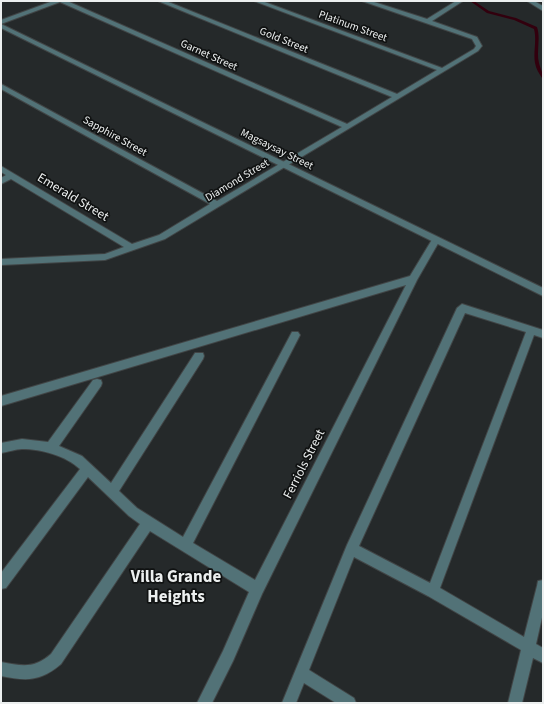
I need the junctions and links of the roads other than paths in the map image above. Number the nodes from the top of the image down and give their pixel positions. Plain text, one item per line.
1 (58, 1) edge
2 (62, 1) edge
3 (162, 1) edge
4 (257, 1) edge
5 (365, 1) edge
6 (460, 1) edge
7 (530, 1) edge
8 (543, 9) edge
9 (1, 22) edge
10 (427, 22) junction
11 (1, 26) edge
12 (442, 70) junction
13 (1, 86) edge
14 (400, 97) junction
15 (348, 127) junction
16 (285, 164) junction
17 (1, 169) edge
18 (12, 175) junction
19 (1, 181) edge
20 (218, 205) junction
21 (436, 240) junction
22 (132, 248) junction
23 (1, 262) edge
24 (413, 279) junction
25 (543, 292) edge
26 (537, 333) edge
27 (295, 335) dead end
28 (199, 356) dead end
29 (97, 383) dead end
30 (1, 401) edge
31 (1, 448) edge
32 (51, 448) junction
33 (88, 468) junction
34 (112, 492) junction
35 (148, 523) junction
36 (185, 545) junction
37 (351, 549) junction
38 (1, 583) edge
39 (543, 586) edge
40 (257, 589) junction
41 (433, 591) junction
42 (528, 647) junction
43 (543, 656) edge
44 (1, 668) edge
45 (301, 674) junction
46 (204, 703) edge
47 (289, 703) edge
48 (350, 703) edge
49 (515, 703) edge

1 - 9 street
2 - 15 street, Garnet Street
3 - 14 street, Gold Street
4 - 12 street, Platinum Street
5 - 10 street
6 - 10 street
7 - 8 street
10 - 12 street, Diamond Street
11 - 16 street, Magsaysay Street
12 - 14 street, Diamond Street
13 - 20 street, Sapphire Street
14 - 15 street, Diamond Street
15 - 16 street, Diamond Street
16 - 20 street, Diamond Street
16 - 21 street, Magsaysay Street
17 - 18 street, Emerald Street
18 - 19 street
18 - 22 street, Emerald Street
20 - 22 street, Diamond Street
21 - 24 street, Ferriols Street
21 - 25 street, Magsaysay Street
22 - 23 street, Diamond Street
24 - 30 street
24 - 40 street, Ferriols Street
26 - 37 street
26 - 41 street
27 - 36 street
28 - 34 street
29 - 32 street
31 - 32 street
32 - 33 street
33 - 34 street
33 - 38 street
34 - 35 street
35 - 36 street
35 - 44 street
36 - 40 street
37 - 41 street
37 - 45 street
39 - 42 street
40 - 46 street, Ferriols Street
41 - 42 street
42 - 43 street
42 - 49 street
45 - 47 street
45 - 48 street

